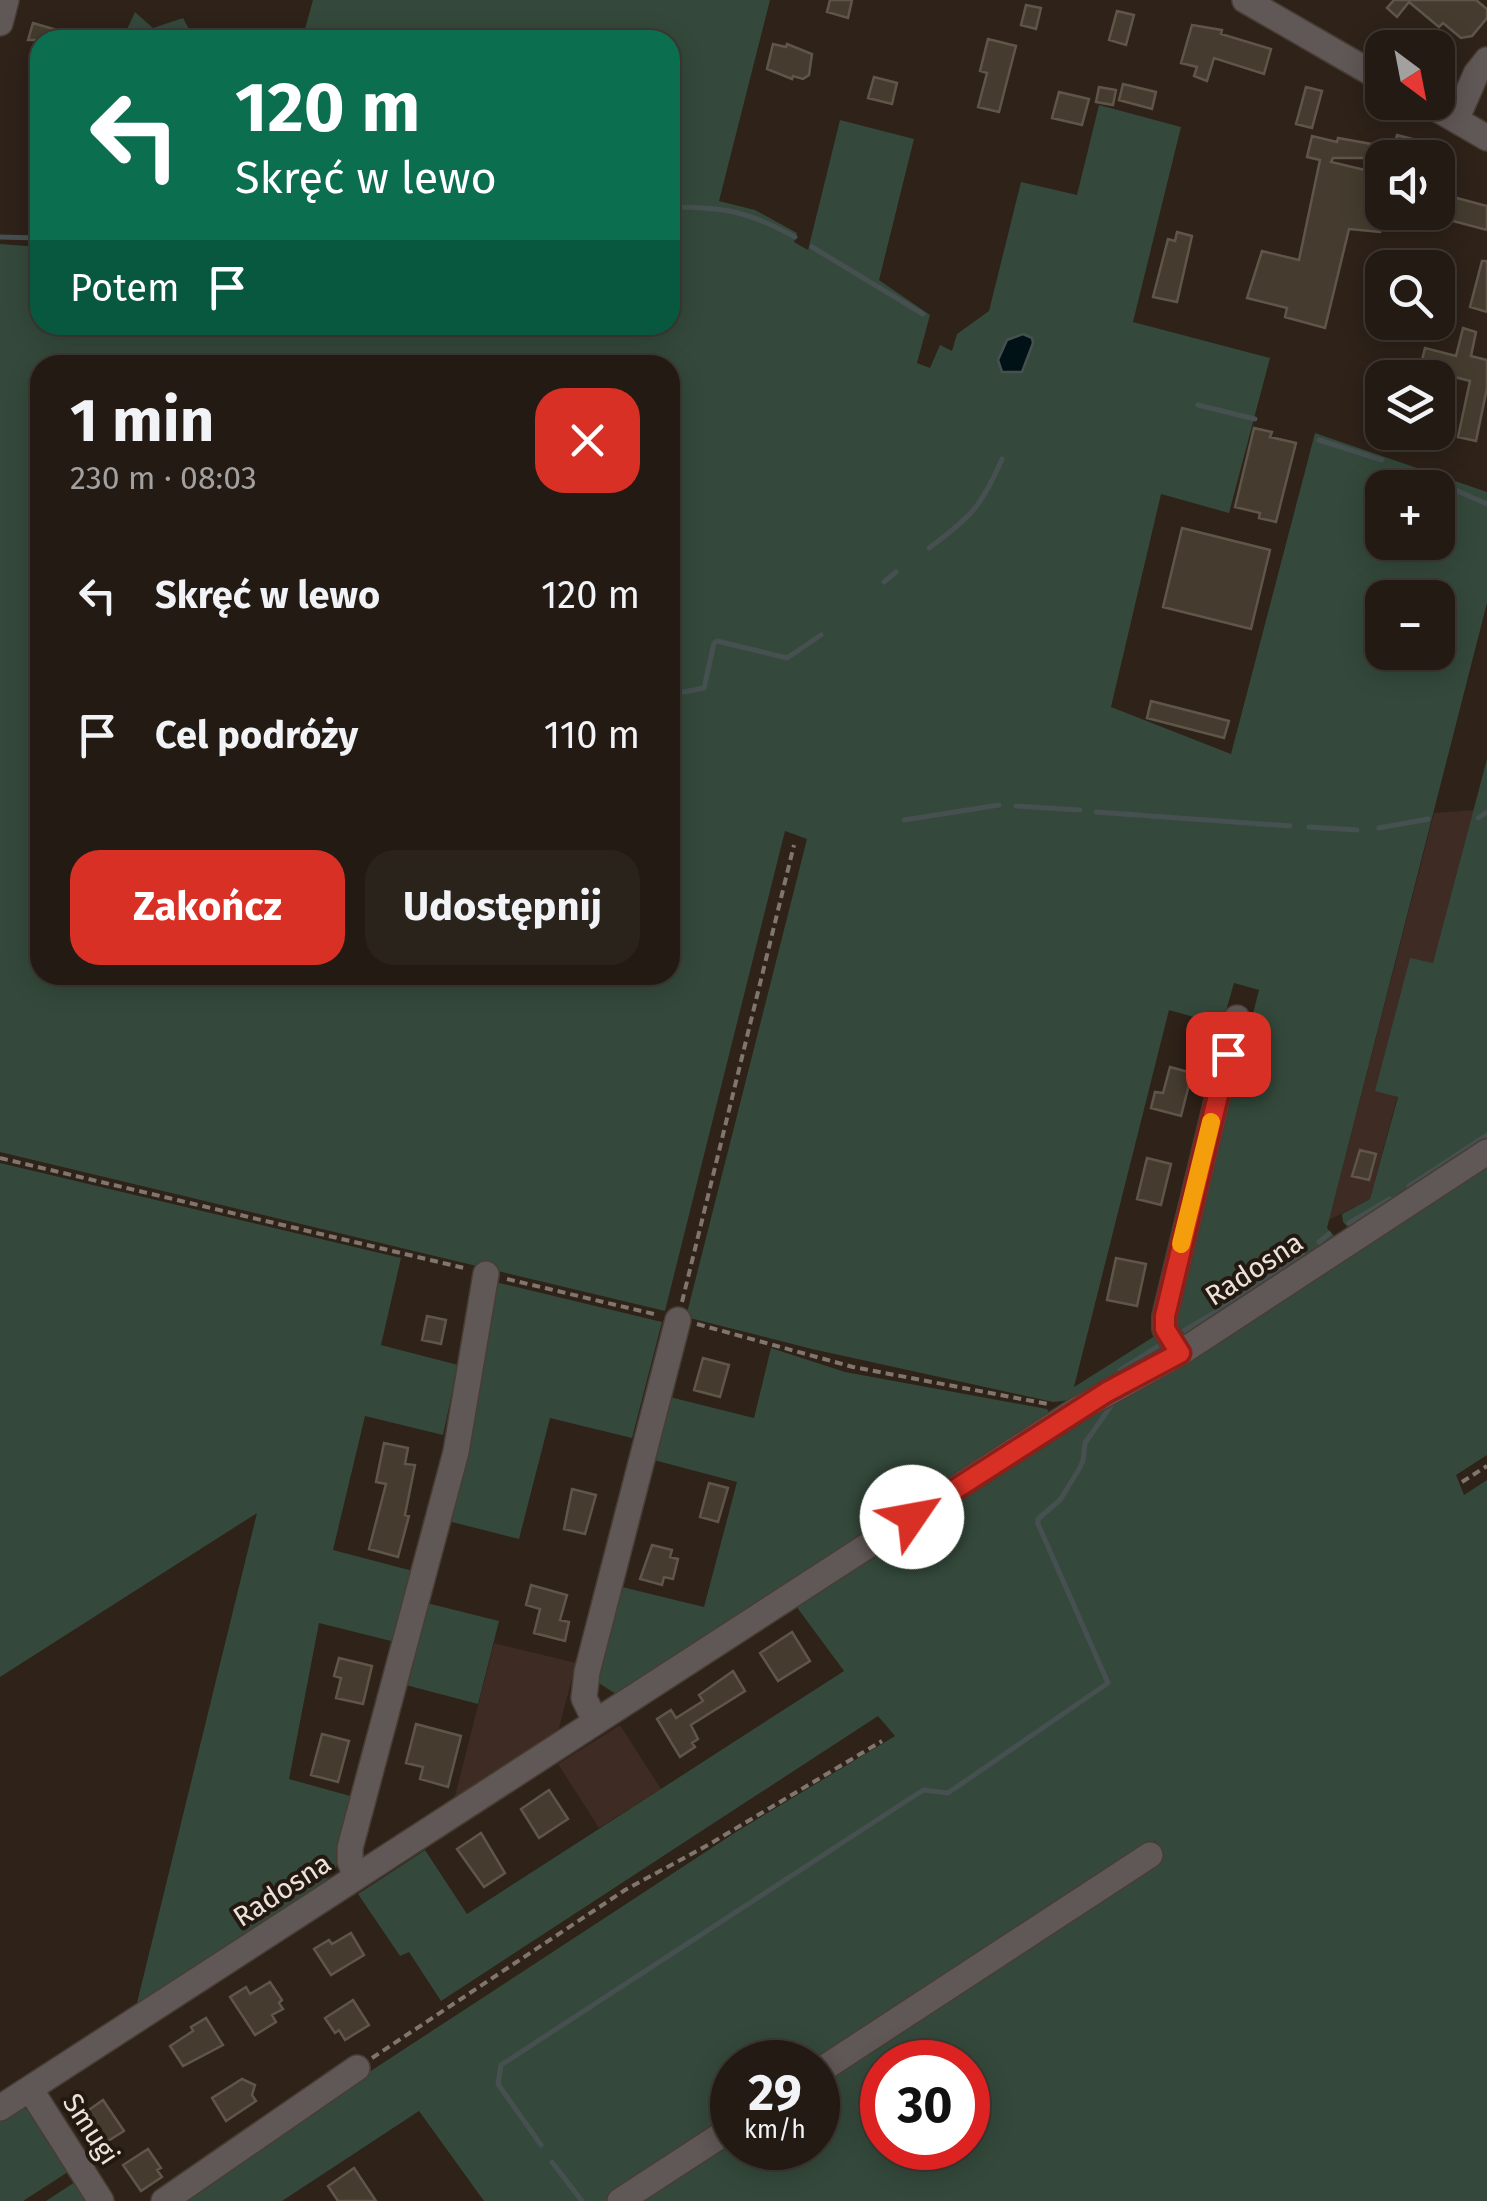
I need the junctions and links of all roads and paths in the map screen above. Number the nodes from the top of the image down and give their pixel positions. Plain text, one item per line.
1 (6, 0) edge
2 (1246, 0) edge
3 (0, 23) edge
4 (1487, 60) edge
5 (1365, 69) edge
6 (1456, 120) joint
7 (1487, 138) edge
8 (794, 845) dead end
9 (1237, 1018) dead end
10 (1487, 1152) edge
11 (0, 1158) edge
12 (486, 1274) junction
13 (678, 1320) junction
14 (1180, 1353) junction
15 (1077, 1410) junction
16 (1487, 1466) edge
17 (1462, 1482) dead end
18 (595, 1721) junction
19 (882, 1741) dead end
20 (1150, 1854) dead end
21 (356, 1877) junction
22 (840, 2058) edge
23 (358, 2068) joint
24 (30, 2089) junction
25 (0, 2108) edge
26 (710, 2142) edge
27 (101, 2201) edge
28 (164, 2201) edge
29 (620, 2201) edge

1 - 3 street
2 - 5 street
4 - 6 street
6 - 7 street
8 - 13 path
9 - 14 street
10 - 14 street, Radosna
11 - 12 path
12 - 13 path
12 - 21 street
13 - 15 path
13 - 18 street
14 - 15 street, Radosna
15 - 18 street, Radosna
16 - 17 path
18 - 21 street, Radosna
19 - 23 path
20 - 22 street
21 - 24 street, Radosna
23 - 28 street
24 - 25 street, Radosna
24 - 27 street, Smugi
26 - 29 street

